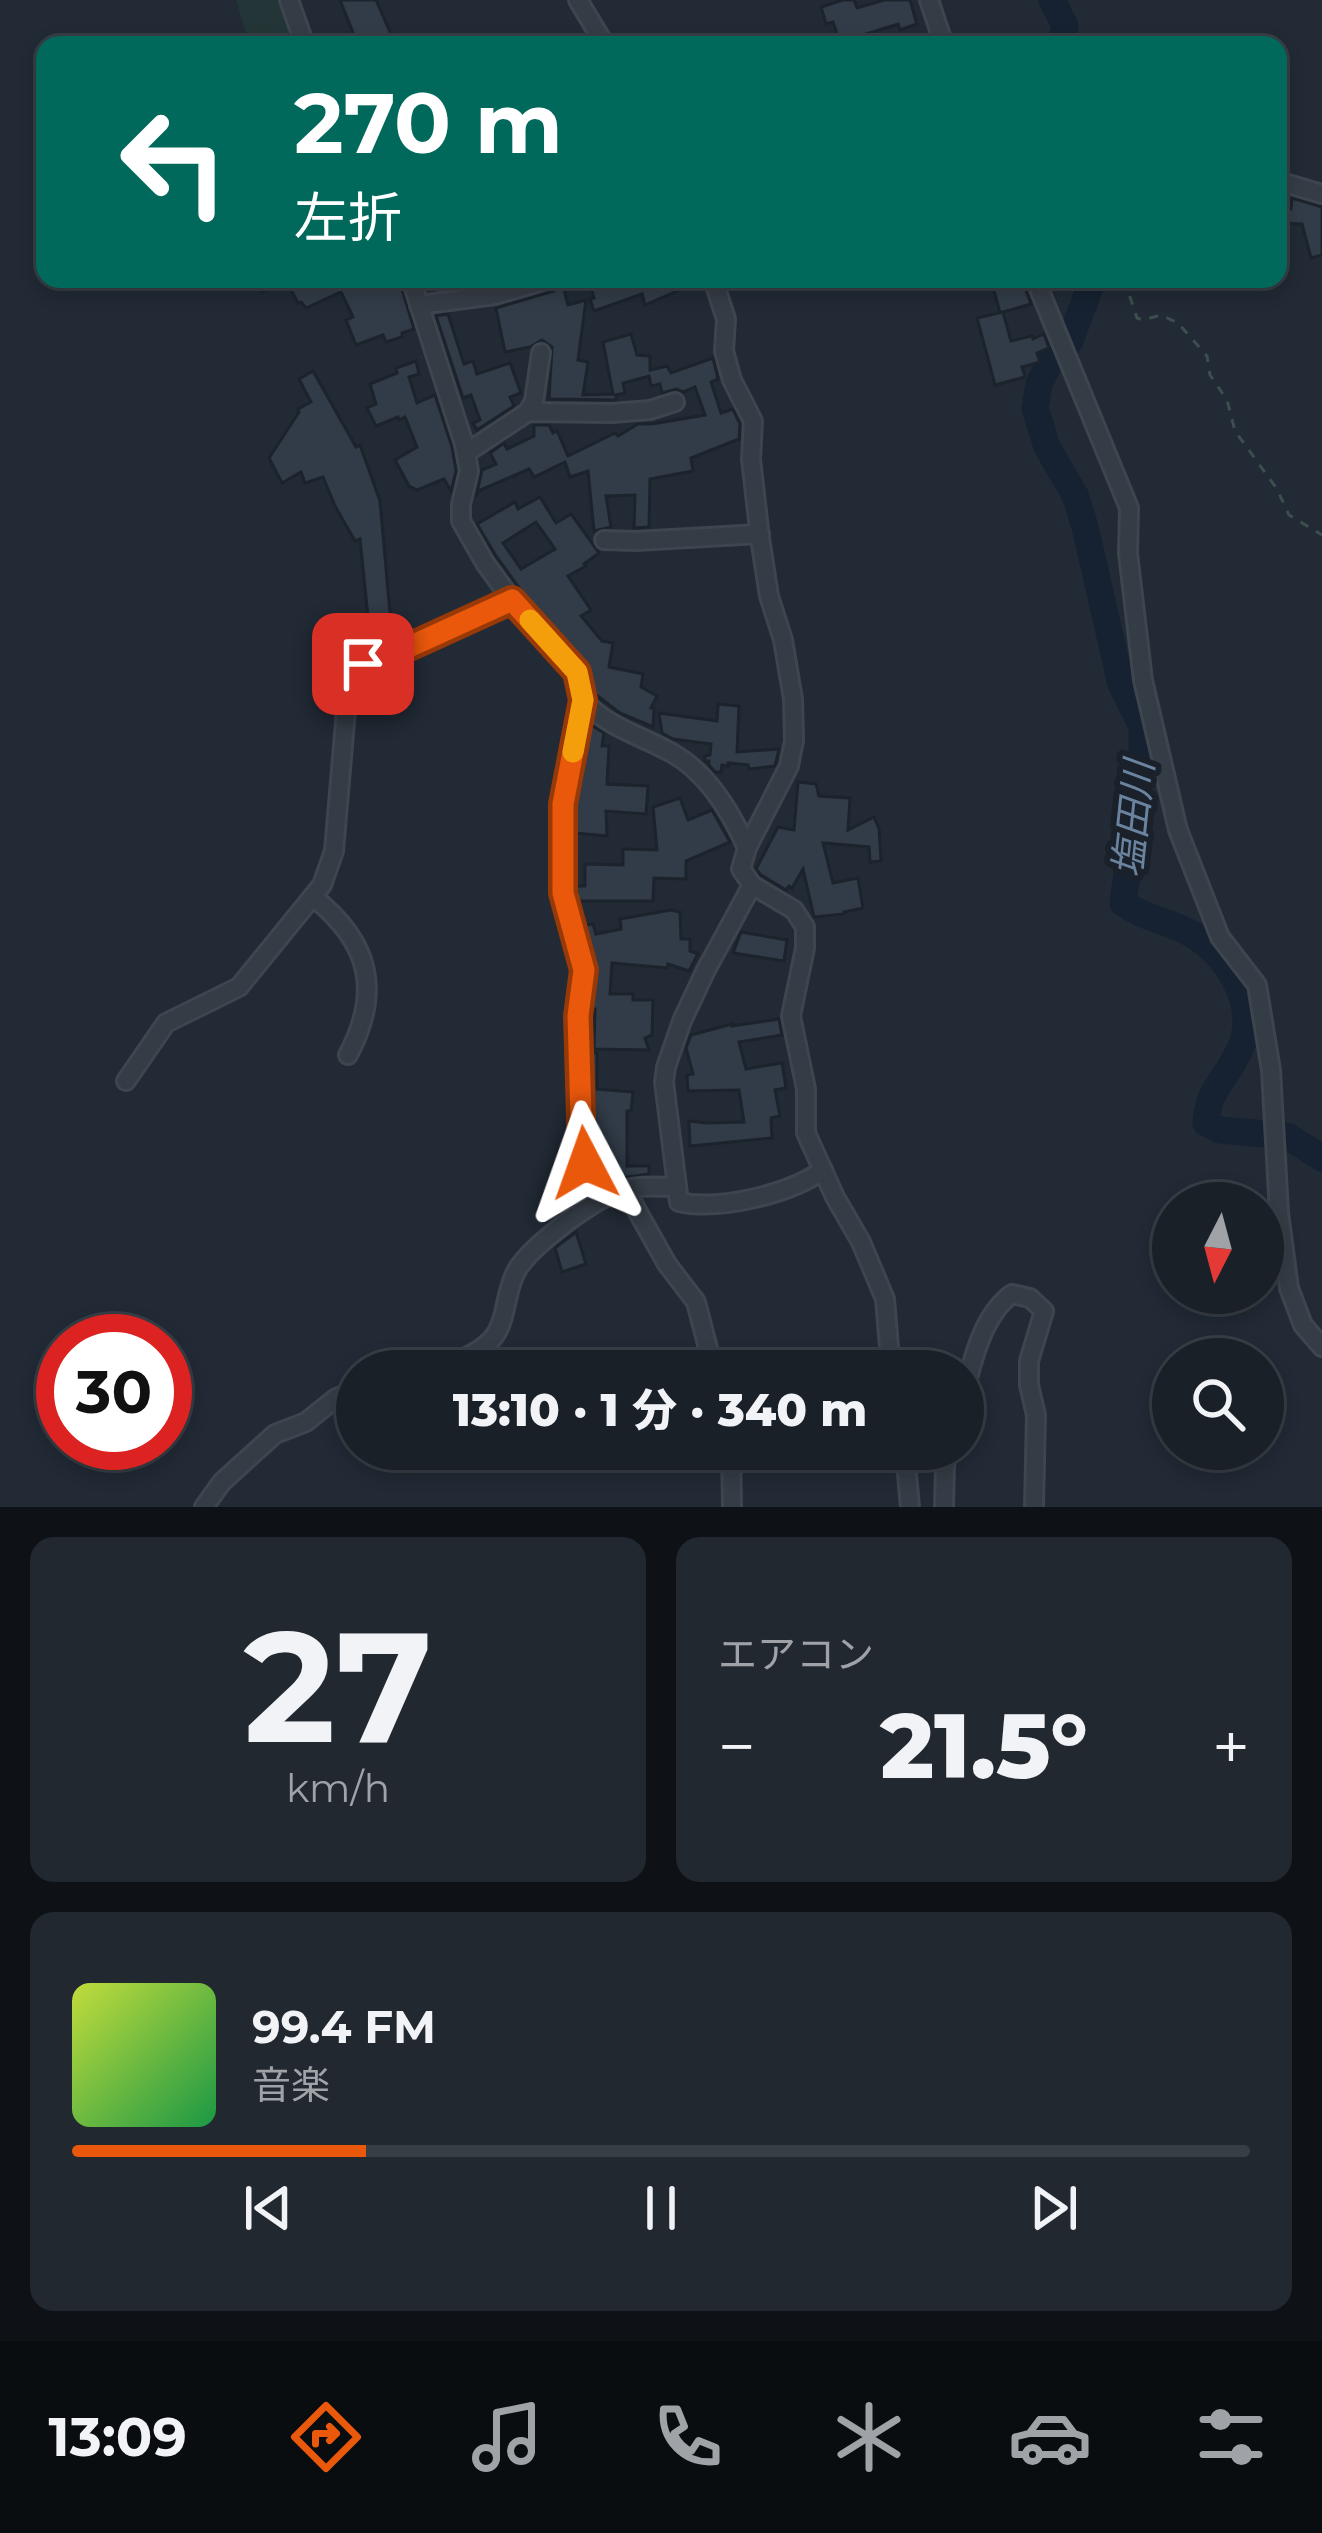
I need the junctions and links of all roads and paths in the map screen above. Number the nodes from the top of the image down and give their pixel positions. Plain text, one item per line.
1 (289, 0) edge
2 (578, 0) edge
3 (929, 0) edge
4 (302, 36) edge
5 (596, 36) edge
6 (941, 36) edge
7 (1287, 184) edge
8 (1322, 194) edge
9 (414, 288) edge
10 (519, 288) edge
11 (716, 288) edge
12 (1039, 288) edge
13 (1127, 288) edge
14 (419, 305) junction
15 (541, 353) dead end
16 (675, 402) dead end
17 (528, 412) junction
18 (466, 453) junction
19 (760, 534) junction
20 (1322, 535) edge
21 (604, 540) dead end
22 (512, 600) junction
23 (583, 700) junction
24 (747, 848) junction
25 (752, 885) junction
26 (313, 897) junction
27 (348, 1055) dead end
28 (126, 1081) dead end
29 (823, 1171) junction
30 (676, 1187) junction
31 (621, 1191) junction
32 (1322, 1347) edge
33 (479, 1350) edge
34 (709, 1350) edge
35 (889, 1350) edge
36 (978, 1350) edge
37 (336, 1398) edge
38 (731, 1470) edge
39 (906, 1470) edge
40 (945, 1470) edge
41 (204, 1507) edge
42 (732, 1507) edge
43 (910, 1507) edge
44 (944, 1507) edge
45 (1034, 1507) edge

1 - 4 street
2 - 5 street
3 - 6 street
7 - 8 street
9 - 14 street
10 - 14 street
11 - 19 street
12 - 32 street
13 - 20 path
14 - 18 street
15 - 17 street
16 - 17 street
17 - 18 street
18 - 22 street
19 - 21 street
19 - 24 street
22 - 23 street
22 - 26 street
23 - 24 street
23 - 31 street
24 - 25 street
25 - 29 street
25 - 30 street
26 - 27 street
26 - 28 street
29 - 30 street
29 - 35 street
30 - 31 street
31 - 33 street
31 - 34 street
36 - 45 street
37 - 41 street
38 - 42 street
39 - 43 street
40 - 44 street

